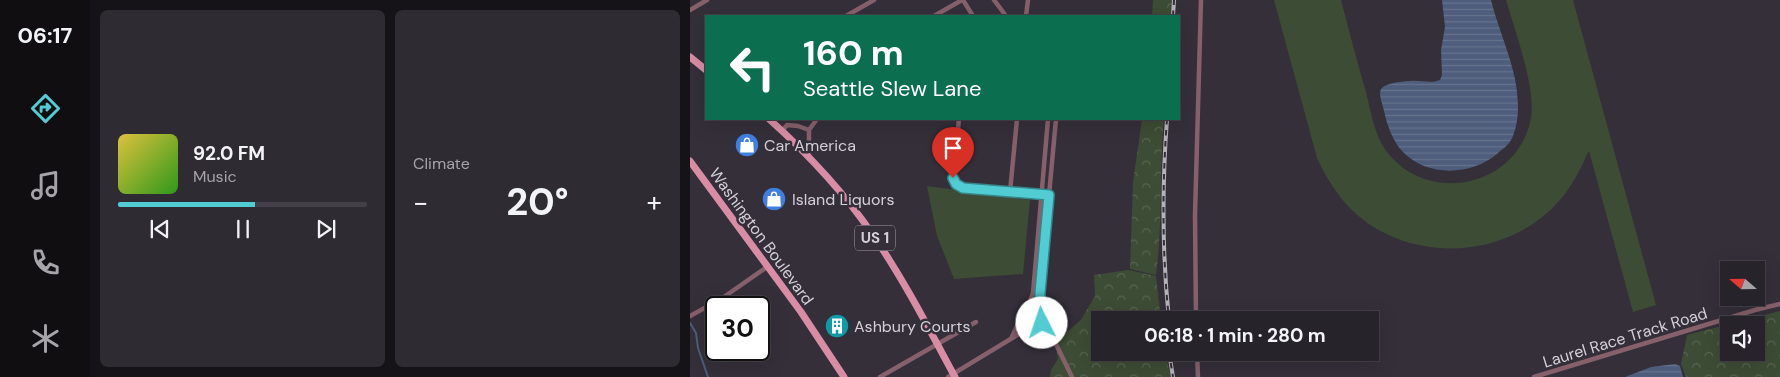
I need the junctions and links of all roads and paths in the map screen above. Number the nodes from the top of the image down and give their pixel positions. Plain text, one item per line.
1 (707, 0) edge
2 (874, 0) edge
3 (962, 0) edge
4 (994, 0) edge
5 (1028, 0) edge
6 (1201, 0) edge
7 (690, 10) edge
8 (848, 15) edge
9 (936, 15) edge
10 (972, 15) edge
11 (1005, 15) edge
12 (1026, 15) edge
13 (690, 58) edge
14 (705, 69) edge
15 (769, 120) edge
16 (817, 120) edge
17 (959, 120) edge
18 (1016, 120) edge
19 (1048, 120) edge
20 (1056, 120) edge
21 (809, 130) junction
22 (782, 131) junction
23 (810, 156) junction
24 (690, 161) edge
25 (1010, 192) junction
26 (1041, 195) junction
27 (1049, 195) junction
28 (767, 267) junction
29 (1029, 304) junction
30 (1041, 304) junction
31 (1780, 304) edge
32 (1196, 311) edge
33 (1022, 315) junction
34 (690, 316) edge
35 (976, 322) dead end
36 (1042, 323) junction
37 (1032, 326) junction
38 (1011, 338) junction
39 (937, 344) junction
40 (1198, 361) edge
41 (952, 376) edge
42 (844, 377) edge
43 (880, 377) edge
44 (1072, 377) edge
45 (1198, 377) edge
46 (1534, 377) edge

1 - 7 street
2 - 8 street
3 - 9 street
3 - 10 street
4 - 11 street
5 - 12 street
6 - 32 street
13 - 14 main road
15 - 22 main road, US 1
16 - 21 street
17 - 25 street
18 - 25 street
19 - 26 street
20 - 27 street
21 - 22 street
21 - 23 street
22 - 23 main road, US 1
23 - 39 main road, US 1
24 - 28 main road, Washington Boulevard
25 - 26 street
26 - 27 street
26 - 29 street
27 - 30 street
28 - 34 street
28 - 42 main road, Washington Boulevard
29 - 30 street
29 - 33 street
30 - 36 street
31 - 46 street, Laurel Race Track Road
33 - 37 street
33 - 38 street
35 - 39 street
36 - 37 street
36 - 44 street
37 - 38 street
38 - 41 street
39 - 41 main road, US 1
39 - 43 street
40 - 45 street

